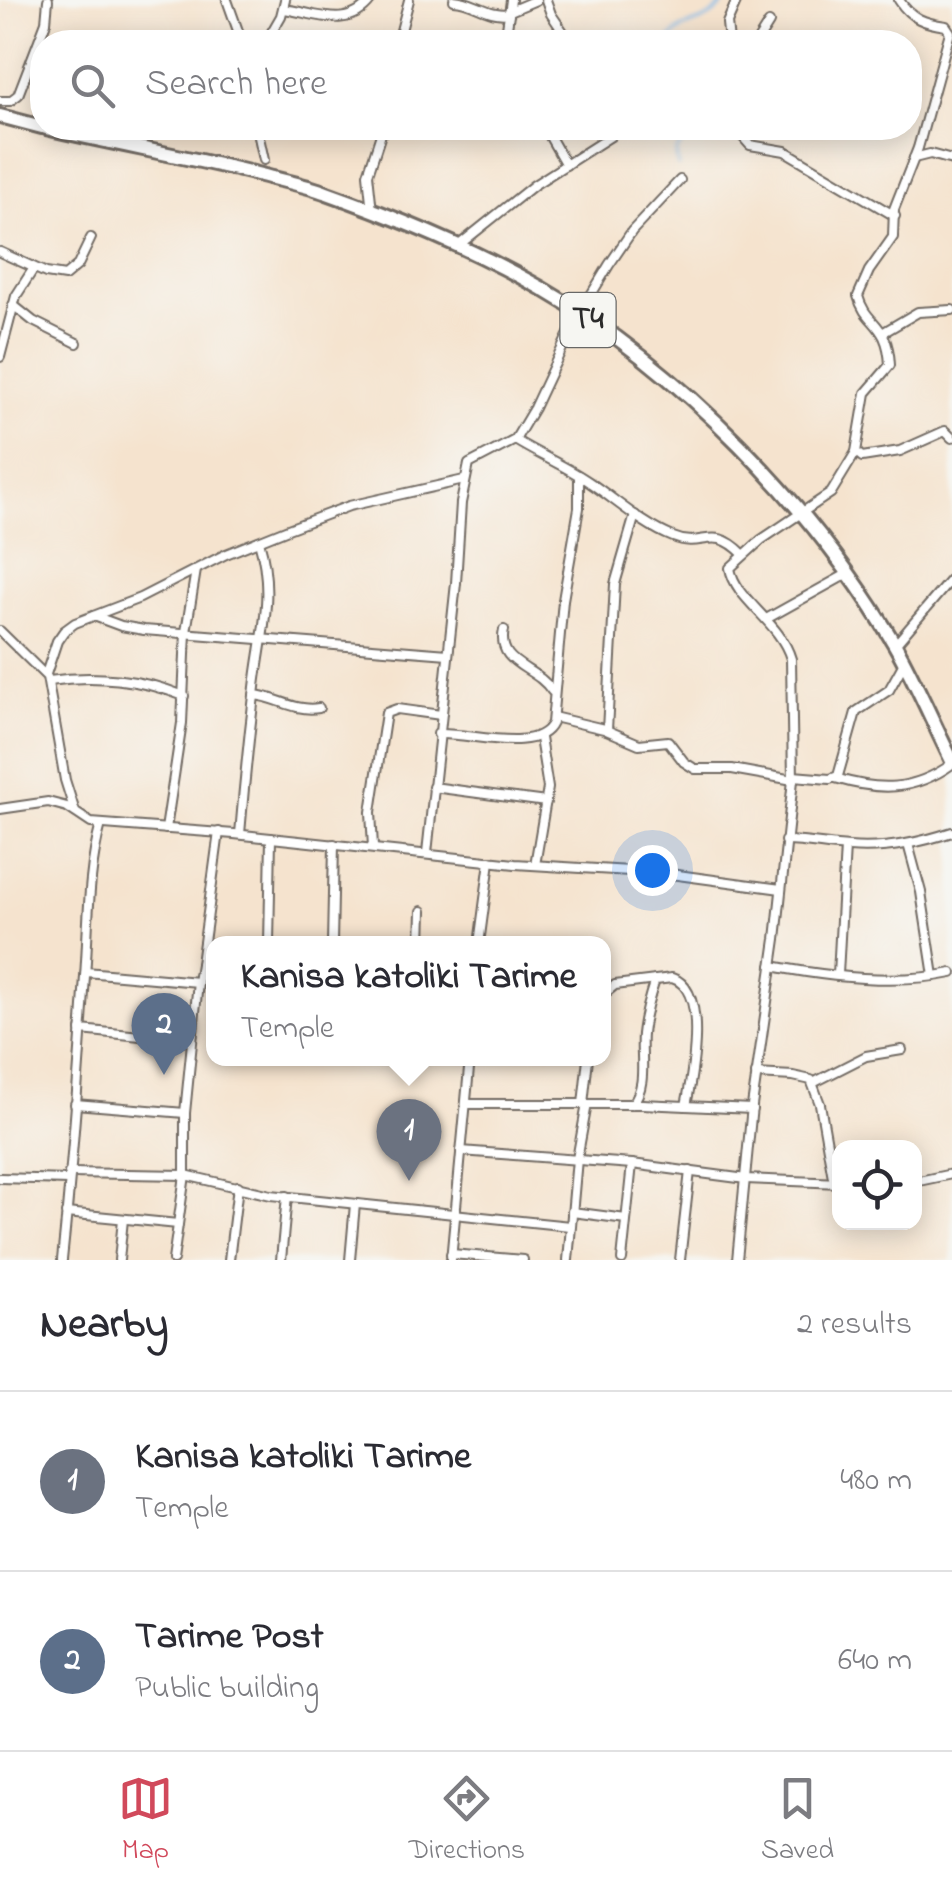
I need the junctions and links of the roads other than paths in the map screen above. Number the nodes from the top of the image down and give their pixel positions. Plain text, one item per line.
1 (48, 0) edge
2 (226, 0) edge
3 (370, 0) edge
4 (409, 0) edge
5 (457, 0) edge
6 (511, 0) edge
7 (536, 0) edge
8 (546, 0) edge
9 (738, 0) edge
10 (900, 0) edge
11 (284, 4) edge
12 (509, 12) junction
13 (769, 23) dead end
14 (43, 30) edge
15 (237, 30) edge
16 (272, 30) edge
17 (401, 30) edge
18 (507, 30) edge
19 (562, 30) edge
20 (727, 30) edge
21 (765, 30) edge
22 (948, 55) edge
23 (30, 64) edge
24 (0, 102) edge
25 (0, 116) edge
26 (30, 124) edge
27 (922, 134) edge
28 (105, 140) edge
29 (260, 140) edge
30 (379, 140) edge
31 (552, 140) edge
32 (606, 140) edge
33 (746, 140) edge
34 (920, 140) edge
35 (914, 158) junction
36 (264, 160) dead end
37 (952, 160) edge
38 (566, 165) junction
39 (680, 180) dead end
40 (372, 211) junction
41 (895, 216) junction
42 (90, 238) dead end
43 (459, 245) junction
44 (0, 252) edge
45 (34, 268) junction
46 (13, 305) junction
47 (952, 310) edge
48 (580, 314) junction
49 (884, 332) junction
50 (78, 343) dead end
51 (0, 357) edge
52 (952, 438) edge
53 (516, 440) junction
54 (856, 452) junction
55 (579, 476) junction
56 (464, 480) junction
57 (802, 513) junction
58 (635, 515) junction
59 (258, 541) junction
60 (743, 554) junction
61 (196, 569) junction
62 (846, 574) junction
63 (952, 578) edge
64 (94, 616) junction
65 (768, 618) junction
66 (504, 630) dead end
67 (0, 631) edge
68 (186, 632) junction
69 (262, 638) junction
70 (894, 644) junction
71 (448, 654) junction
72 (904, 664) junction
73 (47, 678) junction
74 (554, 694) junction
75 (254, 695) junction
76 (184, 696) junction
77 (319, 708) dead end
78 (441, 715) junction
79 (553, 717) junction
80 (607, 730) junction
81 (438, 734) junction
82 (540, 738) junction
83 (952, 762) edge
84 (793, 778) junction
85 (835, 778) junction
86 (433, 787) junction
87 (546, 802) junction
88 (0, 809) edge
89 (75, 812) junction
90 (101, 824) junction
91 (166, 829) junction
92 (219, 832) junction
93 (952, 832) edge
94 (240, 834) junction
95 (271, 838) junction
96 (785, 841) junction
97 (334, 844) junction
98 (908, 844) junction
99 (373, 847) junction
100 (845, 847) junction
101 (427, 853) junction
102 (490, 861) junction
103 (534, 865) junction
104 (781, 889) junction
105 (422, 911) dead end
106 (269, 936) edge
107 (332, 936) edge
108 (420, 936) edge
109 (480, 936) edge
110 (201, 964) junction
111 (206, 964) edge
112 (772, 966) junction
113 (86, 972) junction
114 (952, 973) edge
115 (838, 974) junction
116 (934, 976) junction
117 (655, 980) junction
118 (198, 982) junction
119 (611, 989) edge
120 (81, 1030) junction
121 (190, 1041) junction
122 (902, 1050) dead end
123 (469, 1066) edge
124 (587, 1066) edge
125 (756, 1074) junction
126 (812, 1083) junction
127 (75, 1104) junction
128 (466, 1104) junction
129 (585, 1104) junction
130 (632, 1104) junction
131 (686, 1106) junction
132 (752, 1110) junction
133 (185, 1114) junction
134 (460, 1151) junction
135 (577, 1159) junction
136 (832, 1160) edge
137 (632, 1164) junction
138 (690, 1171) junction
139 (952, 1174) edge
140 (186, 1175) junction
141 (68, 1177) junction
142 (0, 1178) edge
143 (746, 1179) junction
144 (922, 1180) edge
145 (832, 1183) edge
146 (238, 1186) junction
147 (287, 1196) junction
148 (354, 1204) junction
149 (66, 1212) junction
150 (572, 1212) junction
151 (454, 1215) junction
152 (123, 1219) junction
153 (626, 1219) junction
154 (178, 1224) junction
155 (570, 1226) junction
156 (451, 1257) edge
157 (62, 1260) edge
158 (120, 1260) edge
159 (173, 1260) edge
160 (229, 1260) edge
161 (281, 1260) edge
162 (350, 1260) edge
163 (523, 1260) edge
164 (568, 1260) edge
165 (622, 1260) edge
166 (680, 1260) edge
167 (737, 1260) edge

1 - 14 street
2 - 15 street
3 - 11 street
4 - 17 street
5 - 12 street
6 - 12 street
7 - 12 street
8 - 19 street
9 - 20 street
10 - 22 street
11 - 16 street
12 - 18 street
13 - 21 street
22 - 27 street
23 - 24 street
25 - 26 highway, T4
28 - 40 highway, T4
29 - 36 street
30 - 40 street
31 - 38 street
32 - 38 street
33 - 41 street
34 - 35 street
35 - 37 street
35 - 41 street
38 - 43 street
39 - 48 street
40 - 43 highway, T4
41 - 49 street
42 - 45 street
43 - 48 highway, T4
44 - 45 street
45 - 46 street
46 - 50 street
46 - 51 street
47 - 49 street
48 - 53 street
48 - 57 highway, T4
49 - 54 street
52 - 54 street
53 - 55 street
53 - 56 street
54 - 57 street
55 - 58 street
55 - 74 street
56 - 59 street
56 - 71 street
57 - 60 street
57 - 62 highway, T4
58 - 60 street
58 - 80 street
59 - 61 street
59 - 69 street
60 - 65 street
61 - 64 street
61 - 68 street
62 - 65 street
62 - 70 highway, T4
63 - 70 street
64 - 68 street
64 - 73 street
65 - 84 street
66 - 74 street
67 - 73 street
68 - 69 street
68 - 76 street
69 - 71 street
69 - 75 street
70 - 72 highway, T4
71 - 78 street
72 - 83 highway, T4
72 - 85 street
73 - 76 street
73 - 89 street
74 - 79 street
75 - 77 street
75 - 94 street
76 - 91 street
78 - 81 street
78 - 99 street
79 - 80 street
79 - 82 street
80 - 84 street
81 - 82 street
81 - 86 street
82 - 87 street
83 - 85 street
84 - 85 street
84 - 96 street
86 - 87 street
86 - 101 street
87 - 103 street
88 - 89 street
89 - 90 street
90 - 91 street
90 - 113 street
91 - 92 street
92 - 94 street
92 - 110 street
93 - 98 street
94 - 95 street
95 - 97 street
95 - 106 street
96 - 100 street
96 - 104 street
97 - 99 street
97 - 107 street
98 - 100 street
98 - 116 street
99 - 101 street
100 - 115 street
101 - 102 street
102 - 103 street
102 - 109 street
103 - 104 street
104 - 112 street
105 - 108 street
110 - 111 street
110 - 118 street
112 - 115 street
112 - 125 street
113 - 118 street
113 - 120 street
114 - 116 street
115 - 116 street
117 - 119 street
117 - 130 street
117 - 131 street
118 - 121 street
120 - 121 street
120 - 127 street
121 - 133 street
122 - 126 street
123 - 128 street
124 - 129 street
125 - 126 street
125 - 132 street
126 - 136 street
127 - 133 street
127 - 141 street
128 - 129 street
128 - 134 street
129 - 130 street
129 - 135 street
130 - 131 street
131 - 132 street
132 - 143 street
133 - 140 street
134 - 135 street
134 - 151 street
135 - 137 street
135 - 150 street
137 - 138 street
137 - 153 street
138 - 143 street
138 - 166 street
139 - 144 street
140 - 141 street
140 - 146 street
140 - 154 street
141 - 142 street
141 - 149 street
143 - 145 street
143 - 167 street
146 - 147 street
146 - 160 street
147 - 148 street
147 - 161 street
148 - 151 street
148 - 162 street
149 - 152 street
149 - 157 street
150 - 153 street
150 - 155 street
151 - 155 street
151 - 156 street
152 - 154 street
152 - 158 street
153 - 165 street
154 - 159 street
155 - 164 street
156 - 163 street

